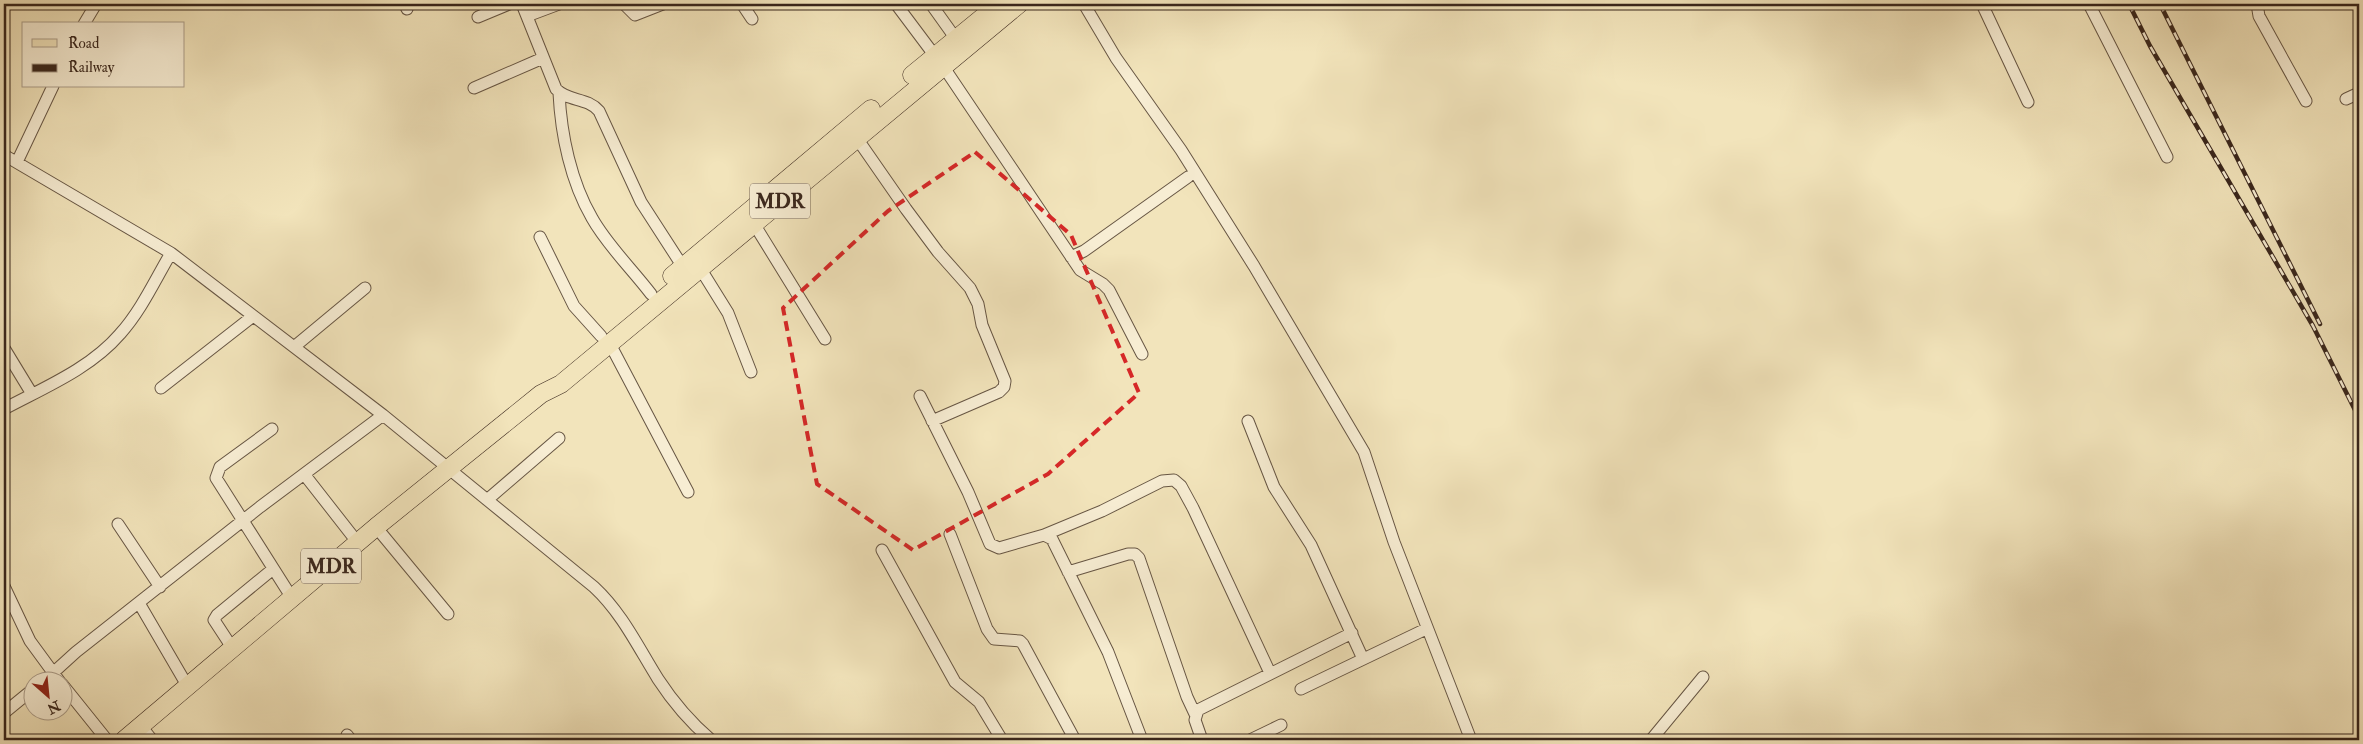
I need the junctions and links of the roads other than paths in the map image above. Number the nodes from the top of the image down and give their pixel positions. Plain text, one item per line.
1 (96, 4) edge
2 (509, 4) edge
3 (522, 4) edge
4 (559, 4) edge
5 (624, 4) edge
6 (663, 4) edge
7 (742, 4) edge
8 (896, 4) edge
9 (931, 4) edge
10 (1000, 4) edge
11 (1019, 4) edge
12 (1084, 4) edge
13 (1982, 4) edge
14 (2089, 4) edge
15 (2257, 4) edge
16 (527, 16) junction
17 (478, 17) dead end
18 (752, 19) dead end
19 (85, 22) edge
20 (956, 40) junction
21 (543, 58) junction
22 (939, 61) junction
23 (920, 77) junction
24 (52, 88) edge
25 (474, 88) dead end
26 (560, 93) junction
27 (2359, 93) edge
28 (2346, 99) dead end
29 (2306, 101) dead end
30 (2028, 102) dead end
31 (856, 137) junction
32 (4, 155) edge
33 (2166, 158) dead end
34 (17, 162) junction
35 (1188, 177) dead end
36 (750, 218) junction
37 (540, 237) dead end
38 (171, 253) junction
39 (1072, 257) junction
40 (691, 267) junction
41 (365, 288) dead end
42 (651, 294) junction
43 (253, 316) junction
44 (825, 339) dead end
45 (605, 340) junction
46 (294, 347) junction
47 (4, 348) edge
48 (1142, 354) dead end
49 (750, 372) dead end
50 (162, 388) dead end
51 (32, 394) junction
52 (920, 396) dead end
53 (4, 409) edge
54 (383, 415) junction
55 (932, 420) junction
56 (1248, 421) dead end
57 (272, 429) dead end
58 (559, 438) dead end
59 (448, 468) junction
60 (304, 474) junction
61 (688, 492) dead end
62 (487, 500) junction
63 (242, 522) junction
64 (118, 524) dead end
65 (376, 527) junction
66 (950, 534) dead end
67 (1044, 535) junction
68 (358, 543) junction
69 (882, 550) dead end
70 (273, 568) junction
71 (1068, 572) junction
72 (4, 586) edge
73 (160, 587) junction
74 (292, 598) junction
75 (139, 604) junction
76 (448, 614) dead end
77 (1426, 629) junction
78 (1352, 633) junction
79 (233, 649) junction
80 (1364, 659) junction
81 (53, 672) edge
82 (67, 672) edge
83 (1270, 673) junction
84 (1703, 677) dead end
85 (188, 687) junction
86 (1301, 689) dead end
87 (72, 697) edge
88 (22, 698) edge
89 (4, 713) edge
90 (1196, 714) junction
91 (141, 726) junction
92 (1282, 726) dead end
93 (106, 740) edge
94 (124, 740) edge
95 (152, 740) edge
96 (711, 740) edge
97 (1002, 740) edge
98 (1075, 740) edge
99 (1142, 740) edge
100 (1202, 740) edge
101 (1250, 740) edge
102 (1471, 740) edge
103 (1651, 740) edge

1 - 19 street
2 - 17 street
3 - 16 street
4 - 16 street
5 - 6 street
7 - 18 street
8 - 22 street
9 - 20 street
10 - 20 main road, MDR
11 - 22 main road, MDR
12 - 77 street
13 - 30 street
14 - 33 street
15 - 29 street
16 - 21 street
20 - 22 main road, MDR
21 - 25 street
21 - 26 street
22 - 23 main road, MDR
22 - 39 street
23 - 31 main road, MDR
23 - 36 main road, MDR
24 - 34 street
26 - 40 street
26 - 42 street
27 - 28 street
31 - 36 main road, MDR
31 - 55 street
32 - 34 street
34 - 38 street
35 - 39 street
36 - 40 main road, MDR
36 - 44 street
37 - 45 street
38 - 43 street
38 - 51 street
39 - 48 street
40 - 42 main road, MDR
40 - 45 main road, MDR
40 - 49 street
41 - 46 street
42 - 45 main road, MDR
43 - 46 street
43 - 50 street
45 - 59 main road, MDR
45 - 61 street
46 - 54 street
47 - 51 street
51 - 53 street
52 - 55 street
54 - 59 street
54 - 60 street
55 - 67 street
56 - 78 street
57 - 63 street
58 - 62 street
59 - 62 street
59 - 65 main road, MDR
60 - 63 street
60 - 68 street
62 - 96 street
63 - 70 street
63 - 73 street
64 - 73 street
65 - 68 main road, MDR
65 - 76 street
66 - 98 street
67 - 71 street
67 - 83 street
68 - 74 main road, MDR
69 - 97 street
70 - 74 street
70 - 79 street
71 - 90 street
71 - 99 street
72 - 81 street
73 - 75 street
74 - 79 main road, MDR
75 - 82 street
75 - 85 street
77 - 80 street
77 - 102 street
78 - 80 street
78 - 83 street
79 - 85 main road, MDR
80 - 86 street
83 - 90 street
84 - 103 street
85 - 91 main road, MDR
87 - 93 street
88 - 89 street
90 - 100 street
91 - 94 main road, MDR
91 - 95 street
92 - 101 street

